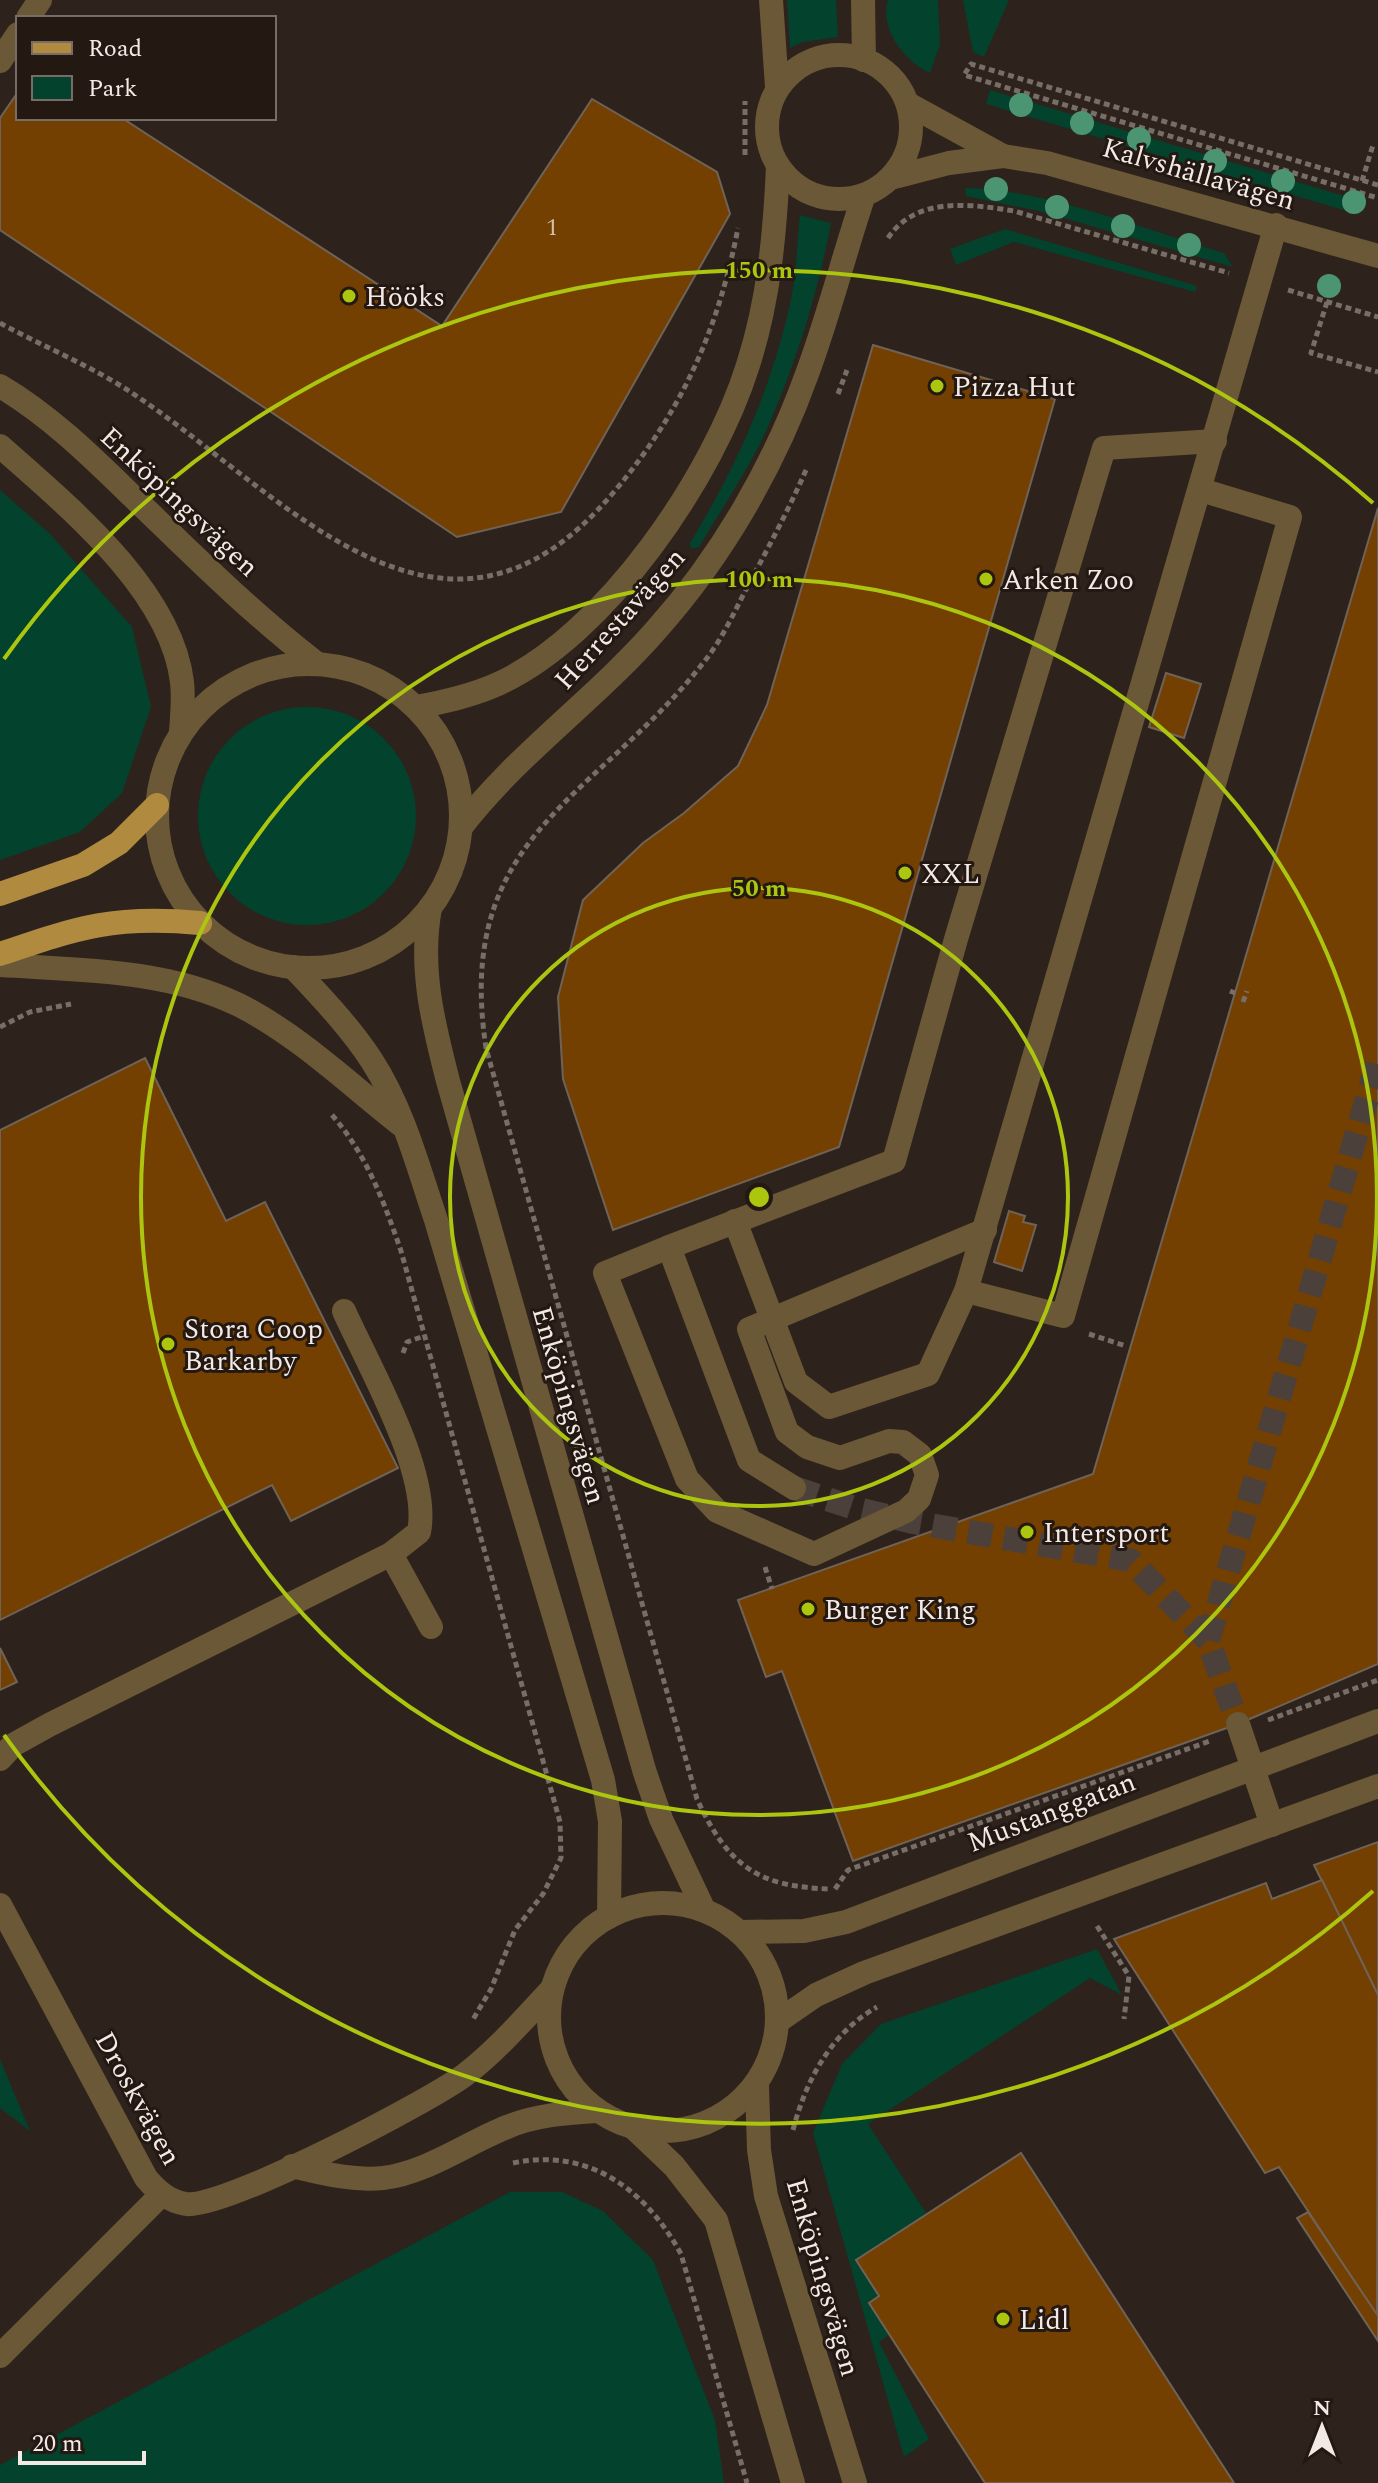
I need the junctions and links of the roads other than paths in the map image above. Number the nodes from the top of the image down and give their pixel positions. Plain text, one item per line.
1 (771, 0) edge
2 (863, 0) edge
3 (877, 0) edge
4 (866, 31) junction
5 (16, 37) edge
6 (864, 60) junction
7 (0, 61) edge
8 (777, 87) junction
9 (910, 105) junction
10 (1003, 156) junction
11 (778, 166) junction
12 (891, 178) junction
13 (864, 195) junction
14 (1276, 225) junction
15 (1378, 256) edge
16 (0, 386) edge
17 (1215, 441) junction
18 (0, 446) edge
19 (1201, 490) junction
20 (316, 663) junction
21 (416, 707) junction
22 (181, 732) junction
23 (157, 805) junction
24 (461, 827) junction
25 (0, 894) edge
26 (430, 908) junction
27 (200, 923) junction
28 (0, 954) edge
29 (0, 965) edge
30 (293, 967) junction
31 (405, 1128) junction
32 (735, 1221) junction
33 (985, 1230) junction
34 (669, 1247) junction
35 (966, 1291) junction
36 (344, 1311) dead end
37 (772, 1317) junction
38 (794, 1488) tunnel mouth
39 (391, 1554) junction
40 (431, 1627) dead end
41 (1378, 1721) edge
42 (1239, 1727) tunnel mouth
43 (0, 1759) edge
44 (1251, 1766) junction
45 (1378, 1786) edge
46 (1272, 1825) junction
47 (0, 1905) edge
48 (703, 1908) junction
49 (609, 1917) junction
50 (740, 1932) junction
51 (552, 1989) junction
52 (777, 2022) junction
53 (757, 2085) junction
54 (596, 2111) junction
55 (634, 2128) junction
56 (292, 2166) junction
57 (161, 2195) junction
58 (0, 2356) edge
59 (793, 2483) edge
60 (855, 2483) edge

1 - 8 street, Herrestavägen
2 - 4 street
3 - 4 street
4 - 6 street
5 - 7 street
6 - 8 street
6 - 9 street
8 - 11 street, Herrestavägen
9 - 10 street, Kalvshällavägen
9 - 12 street
10 - 12 street, Kalvshällavägen
10 - 14 street, Kalvshällavägen
11 - 13 street
11 - 21 street, Herrestavägen
12 - 13 street
13 - 24 street, Herrestavägen
14 - 15 street, Kalvshällavägen
14 - 17 street
16 - 20 street, Enköpingsvägen
17 - 19 street
17 - 32 street
18 - 22 street
19 - 33 street
19 - 35 street
20 - 21 street
20 - 22 street
21 - 24 street
22 - 23 street
23 - 25 main road
23 - 27 street
24 - 26 street
26 - 30 street
26 - 48 street, Enköpingsvägen
27 - 28 main road
27 - 30 street
29 - 31 street
30 - 31 street
31 - 49 street
32 - 34 street
32 - 37 street
33 - 35 street
33 - 37 street
34 - 37 street
34 - 38 street
35 - 37 street
36 - 39 street
39 - 40 street
39 - 43 street
41 - 44 street, Mustanggatan
42 - 44 street
44 - 46 street
44 - 50 street, Mustanggatan
45 - 46 street
46 - 52 street
47 - 57 street, Droskvägen
48 - 49 street
48 - 50 street
49 - 51 street
50 - 52 street
51 - 54 street
51 - 56 street, Droskvägen
52 - 53 street
53 - 55 street
53 - 60 street, Enköpingsvägen
54 - 55 street
54 - 56 street
55 - 59 street
56 - 57 street, Droskvägen
57 - 58 street

